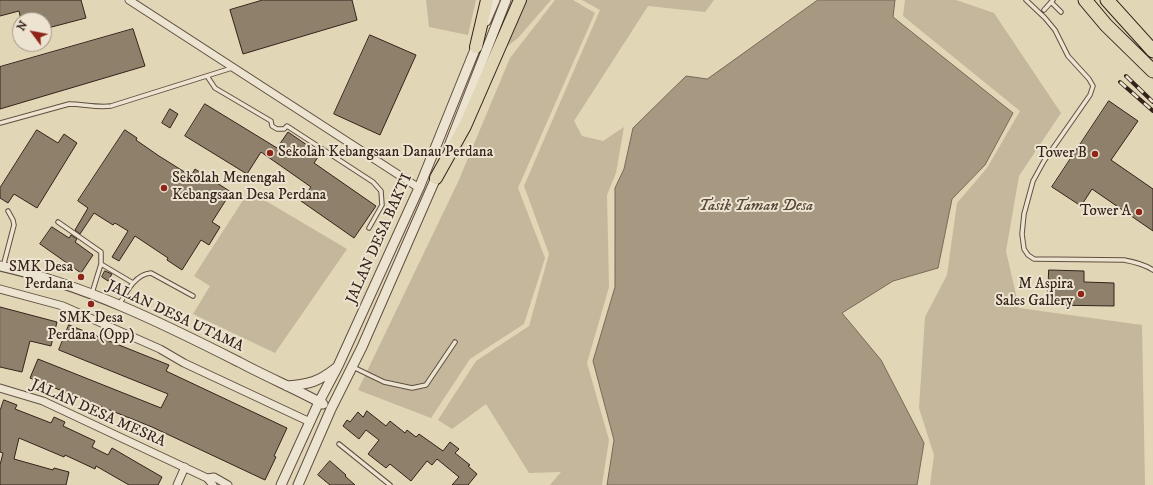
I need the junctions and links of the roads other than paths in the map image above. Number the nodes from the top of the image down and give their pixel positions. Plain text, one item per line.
1 (129, 0) edge
2 (487, 0) edge
3 (495, 0) edge
4 (506, 0) edge
5 (520, 0) edge
6 (1026, 0) edge
7 (1084, 0) edge
8 (1107, 0) edge
9 (1052, 1) edge
10 (1044, 10) dead end
11 (1060, 12) dead end
12 (476, 47) junction
13 (1151, 48) edge
14 (233, 68) junction
15 (1153, 71) edge
16 (208, 76) junction
17 (0, 123) edge
18 (436, 178) junction
19 (419, 188) junction
20 (8, 211) dead end
21 (58, 222) dead end
22 (369, 228) dead end
23 (101, 264) junction
24 (1, 266) edge
25 (1153, 270) edge
26 (133, 283) junction
27 (0, 289) edge
28 (92, 294) junction
29 (193, 296) dead end
30 (119, 304) junction
31 (455, 342) dead end
32 (338, 366) junction
33 (352, 367) junction
34 (287, 386) junction
35 (0, 388) edge
36 (319, 402) junction
37 (331, 409) junction
38 (310, 422) junction
39 (339, 444) dead end
40 (185, 467) junction
41 (207, 478) junction
42 (177, 485) edge
43 (213, 485) edge
44 (228, 485) edge
45 (281, 485) edge
46 (298, 485) edge
47 (390, 485) edge

1 - 14 street
2 - 12 highway
3 - 12 street, JALAN DESA BAKTI
4 - 18 street, JALAN DESA BAKTI
5 - 18 highway
6 - 25 lane
7 - 15 highway
8 - 13 highway
9 - 10 lane
9 - 11 lane
12 - 19 street, JALAN DESA BAKTI
14 - 16 lane
14 - 19 street
16 - 17 lane
16 - 22 lane
18 - 33 street, JALAN DESA BAKTI
19 - 32 street, JALAN DESA BAKTI
20 - 24 lane
21 - 23 lane
23 - 26 lane
23 - 28 lane
24 - 28 street, JALAN DESA UTAMA
26 - 29 lane
26 - 30 lane
27 - 38 street
28 - 30 street, JALAN DESA UTAMA
30 - 34 street, JALAN DESA UTAMA
31 - 33 lane
32 - 34 street
32 - 36 street, JALAN DESA BAKTI
33 - 37 street, JALAN DESA BAKTI
34 - 36 street, JALAN DESA UTAMA
35 - 40 street, JALAN DESA MESRA
36 - 37 street, JALAN DESA UTAMA
36 - 38 street, JALAN DESA BAKTI
37 - 46 street, JALAN DESA BAKTI
38 - 45 street, JALAN DESA BAKTI
39 - 47 lane
40 - 41 street, JALAN DESA MESRA
40 - 42 street
41 - 43 street, JALAN DESA MESRA
41 - 44 street, JALAN DESA MESRA

